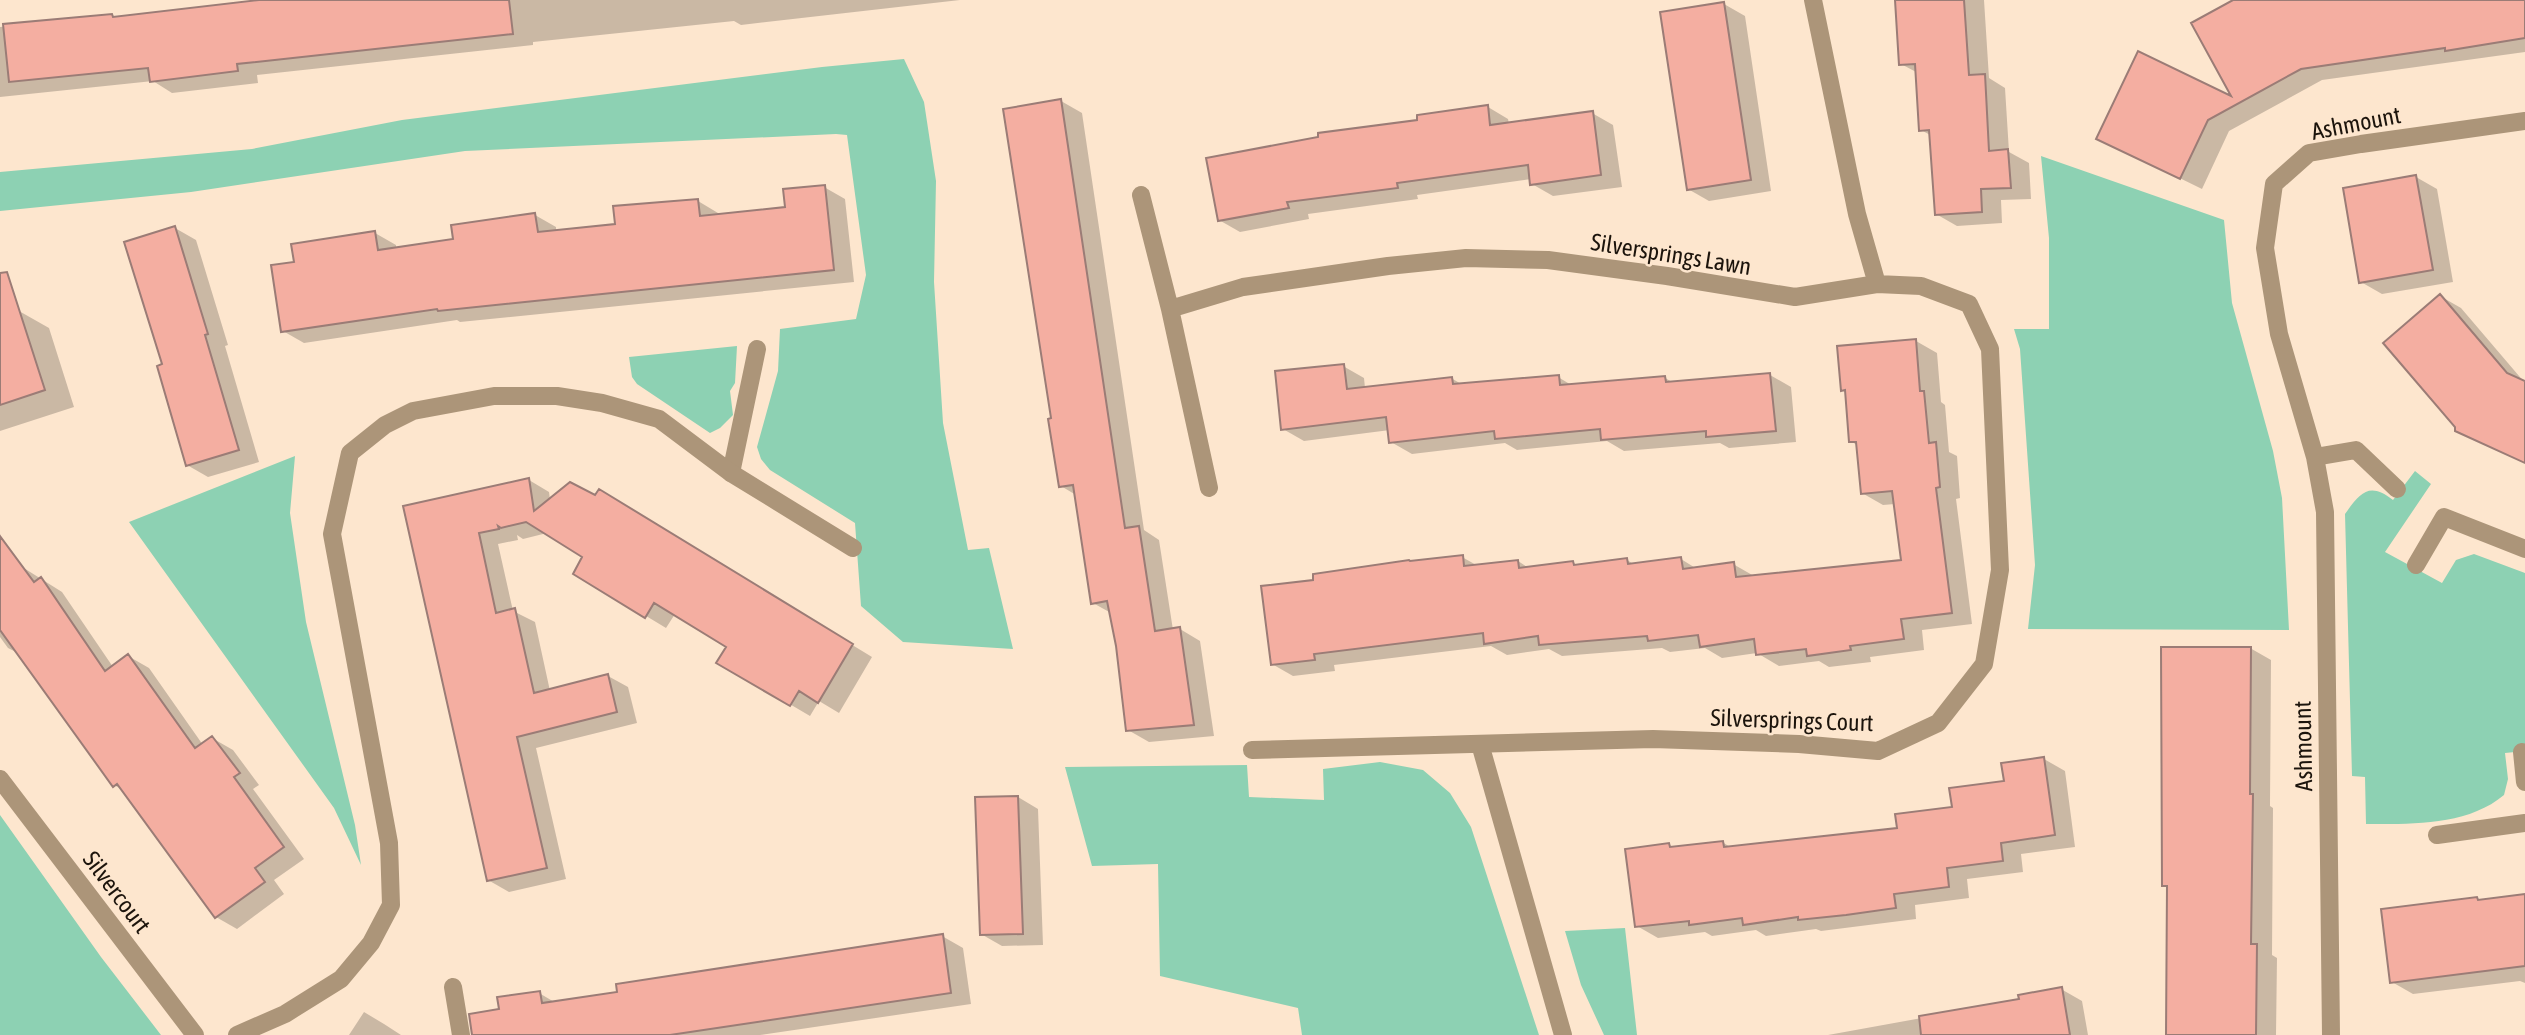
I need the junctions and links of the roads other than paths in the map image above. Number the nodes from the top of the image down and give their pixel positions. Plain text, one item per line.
1 (1813, 0) edge
2 (2525, 121) edge
3 (1141, 195) dead end
4 (1877, 284) junction
5 (1170, 309) junction
6 (757, 349) dead end
7 (2315, 457) junction
8 (731, 472) junction
9 (1209, 488) dead end
10 (2397, 489) dead end
11 (853, 548) dead end
12 (2525, 549) edge
13 (2416, 565) dead end
14 (1480, 744) junction
15 (1252, 750) dead end
16 (2522, 752) dead end
17 (0, 779) edge
18 (2525, 782) edge
19 (2525, 824) edge
20 (2437, 835) dead end
21 (453, 987) dead end
22 (195, 1035) edge
23 (237, 1035) edge
24 (460, 1035) edge
25 (1563, 1035) edge
26 (2331, 1035) edge

1 - 4 street
2 - 7 street, Ashmount
3 - 5 street
4 - 5 street, Silversprings Lawn
4 - 14 street, Silversprings Court
5 - 9 street
6 - 8 street
7 - 10 street
7 - 26 street, Ashmount
8 - 11 street
8 - 23 street
12 - 13 street
14 - 15 street, Silversprings Court
14 - 25 street
16 - 18 street
17 - 22 street, Silvercourt
19 - 20 street
21 - 24 street

